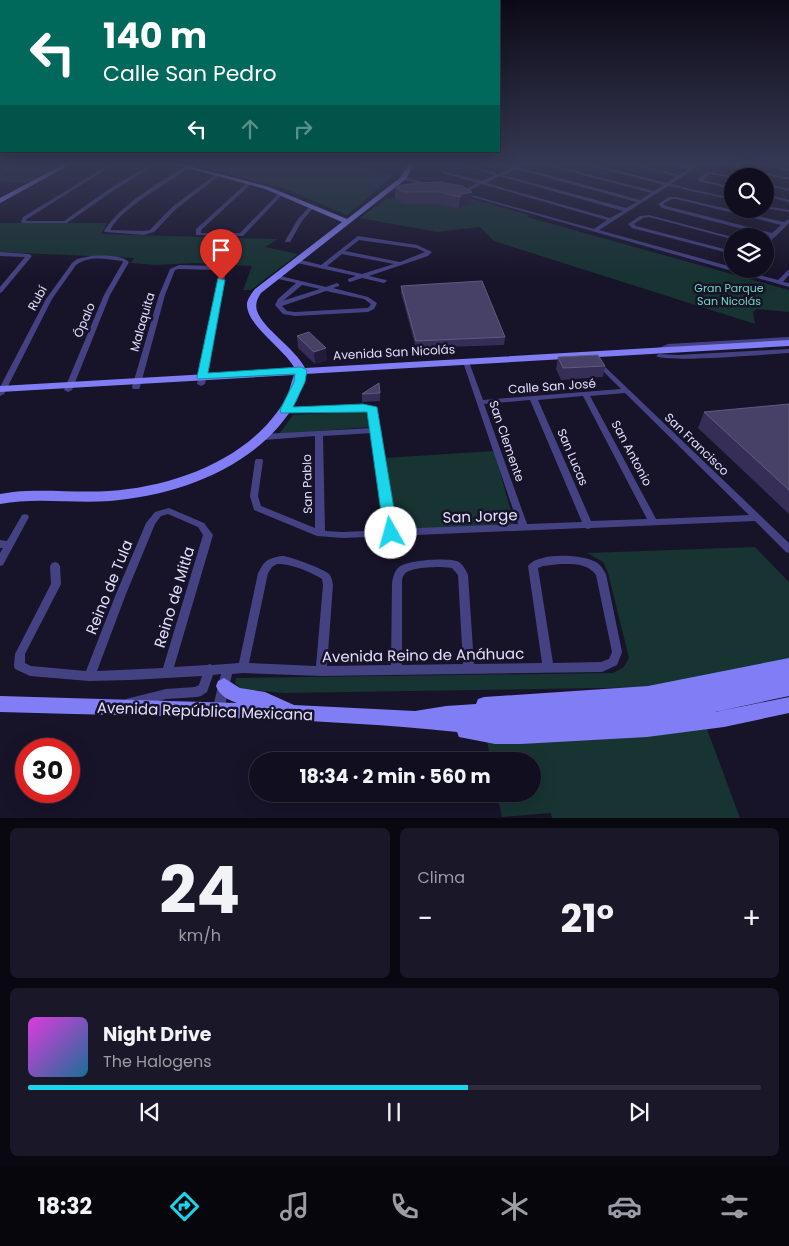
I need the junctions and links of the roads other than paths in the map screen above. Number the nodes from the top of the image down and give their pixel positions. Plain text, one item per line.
1 (48, 202) edge
2 (94, 202) edge
3 (136, 202) edge
4 (182, 202) edge
5 (228, 202) edge
6 (273, 202) edge
7 (300, 202) edge
8 (373, 202) edge
9 (493, 202) edge
10 (549, 202) edge
11 (598, 202) edge
12 (638, 202) edge
13 (664, 202) edge
14 (694, 202) edge
15 (312, 207) junction
16 (774, 208) edge
17 (626, 210) junction
18 (789, 211) edge
19 (611, 220) junction
20 (348, 222) junction
21 (787, 222) edge
22 (747, 228) edge
23 (598, 229) dead end
24 (774, 235) edge
25 (724, 236) edge
26 (288, 241) dead end
27 (724, 251) edge
28 (340, 252) junction
29 (0, 254) edge
30 (299, 259) junction
31 (126, 261) joint
32 (401, 263) junction
33 (324, 265) junction
34 (724, 266) edge
35 (789, 272) edge
36 (363, 276) junction
37 (276, 277) junction
38 (766, 278) edge
39 (350, 280) dead end
40 (384, 281) dead end
41 (780, 282) junction
42 (300, 283) junction
43 (337, 284) dead end
44 (789, 285) edge
45 (325, 289) junction
46 (0, 291) edge
47 (278, 305) junction
48 (789, 339) edge
49 (789, 343) edge
50 (789, 349) edge
51 (681, 352) junction
52 (657, 353) junction
53 (593, 357) junction
54 (468, 365) junction
55 (301, 374) junction
56 (202, 380) junction
57 (136, 384) junction
58 (69, 388) junction
59 (1, 391) edge
60 (626, 391) junction
61 (586, 394) junction
62 (534, 398) junction
63 (481, 402) junction
64 (285, 410) junction
65 (377, 430) junction
66 (319, 434) junction
67 (264, 436) junction
68 (259, 461) dead end
69 (0, 499) edge
70 (161, 512) joint
71 (25, 517) dead end
72 (757, 518) junction
73 (654, 523) junction
74 (588, 526) junction
75 (524, 528) junction
76 (391, 533) junction
77 (320, 534) junction
78 (4, 548) edge
79 (789, 549) edge
80 (0, 562) edge
81 (55, 566) dead end
82 (789, 665) edge
83 (228, 668) junction
84 (243, 668) junction
85 (548, 668) junction
86 (210, 669) junction
87 (470, 669) junction
88 (396, 670) junction
89 (321, 671) junction
90 (167, 672) junction
91 (789, 674) edge
92 (90, 676) junction
93 (224, 686) junction
94 (789, 688) edge
95 (0, 704) edge
96 (789, 705) edge
97 (119, 707) junction
98 (218, 711) junction
99 (293, 713) junction
100 (445, 719) junction
101 (477, 720) junction

1 - 2 street
3 - 4 street
5 - 6 street
7 - 15 street
8 - 20 street
9 - 34 street
10 - 19 street
11 - 17 street
12 - 17 street
13 - 22 street
14 - 21 street
15 - 20 street
15 - 26 street
16 - 18 street
17 - 19 street
19 - 23 street
20 - 30 street
21 - 24 street
25 - 27 street
28 - 32 street
28 - 32 street
28 - 33 street
29 - 46 street
30 - 33 street
30 - 37 street
31 - 58 street, Ópalo
31 - 59 street, Rubí
32 - 36 street
33 - 36 street
35 - 41 street
36 - 39 street
36 - 40 street
37 - 42 street
37 - 55 street
38 - 41 street
41 - 44 street
42 - 45 street
42 - 47 street
43 - 45 street
45 - 47 street
45 - 47 street
48 - 52 street
49 - 51 street, Avenida San Nicolás
50 - 51 street, Avenida San Nicolás
50 - 52 street
51 - 52 street, Avenida San Nicolás
52 - 53 street, Avenida San Nicolás
53 - 54 street, Avenida San Nicolás
53 - 60 street, San Francisco
54 - 55 street, Avenida San Nicolás
54 - 63 street, San Clemente
55 - 56 street, Avenida San Nicolás
55 - 64 street
56 - 57 street, Avenida San Nicolás
56 - 57 street, Malaquita
57 - 58 street, Avenida San Nicolás
58 - 59 street, Avenida San Nicolás
60 - 61 street, Calle San José
60 - 72 street, San Francisco
61 - 62 street, Calle San José
61 - 73 street, San Antonio
62 - 63 street, Calle San José
62 - 74 street, San Lucas
63 - 75 street, San Clemente
64 - 65 street
64 - 67 street
65 - 66 street
65 - 76 street
66 - 67 street
66 - 77 street, San Pablo
67 - 69 street
68 - 77 street, San Jorge
70 - 90 street, Reino de Mitla
70 - 92 street, Reino de Tula
71 - 78 street
72 - 73 street, San Jorge
72 - 79 street, San Francisco
73 - 74 street, San Jorge
74 - 75 street, San Jorge
75 - 76 street, San Jorge
76 - 77 street, San Jorge
78 - 80 street
81 - 92 street, Avenida Reino de Anáhuac
82 - 100 street, Avenida República Mexicana
83 - 84 street, Avenida Reino de Anáhuac
83 - 86 street, Avenida Reino de Anáhuac
83 - 93 street
84 - 89 street, Avenida Reino de Anáhuac
84 - 89 street
85 - 85 street, Avenida Reino de Anáhuac
85 - 87 street, Avenida Reino de Anáhuac
86 - 90 street, Avenida Reino de Anáhuac
86 - 97 street
87 - 88 street, Avenida Reino de Anáhuac
87 - 88 street
88 - 89 street, Avenida Reino de Anáhuac
90 - 92 street, Avenida Reino de Anáhuac
91 - 101 street, Avenida República Mexicana
93 - 98 street
93 - 99 street
94 - 101 street, Avenida República Mexicana
95 - 97 street, Avenida República Mexicana
96 - 100 street, Avenida República Mexicana
97 - 98 street, Avenida República Mexicana
98 - 99 street, Avenida República Mexicana
99 - 100 street, Avenida República Mexicana
100 - 101 street, Avenida República Mexicana

